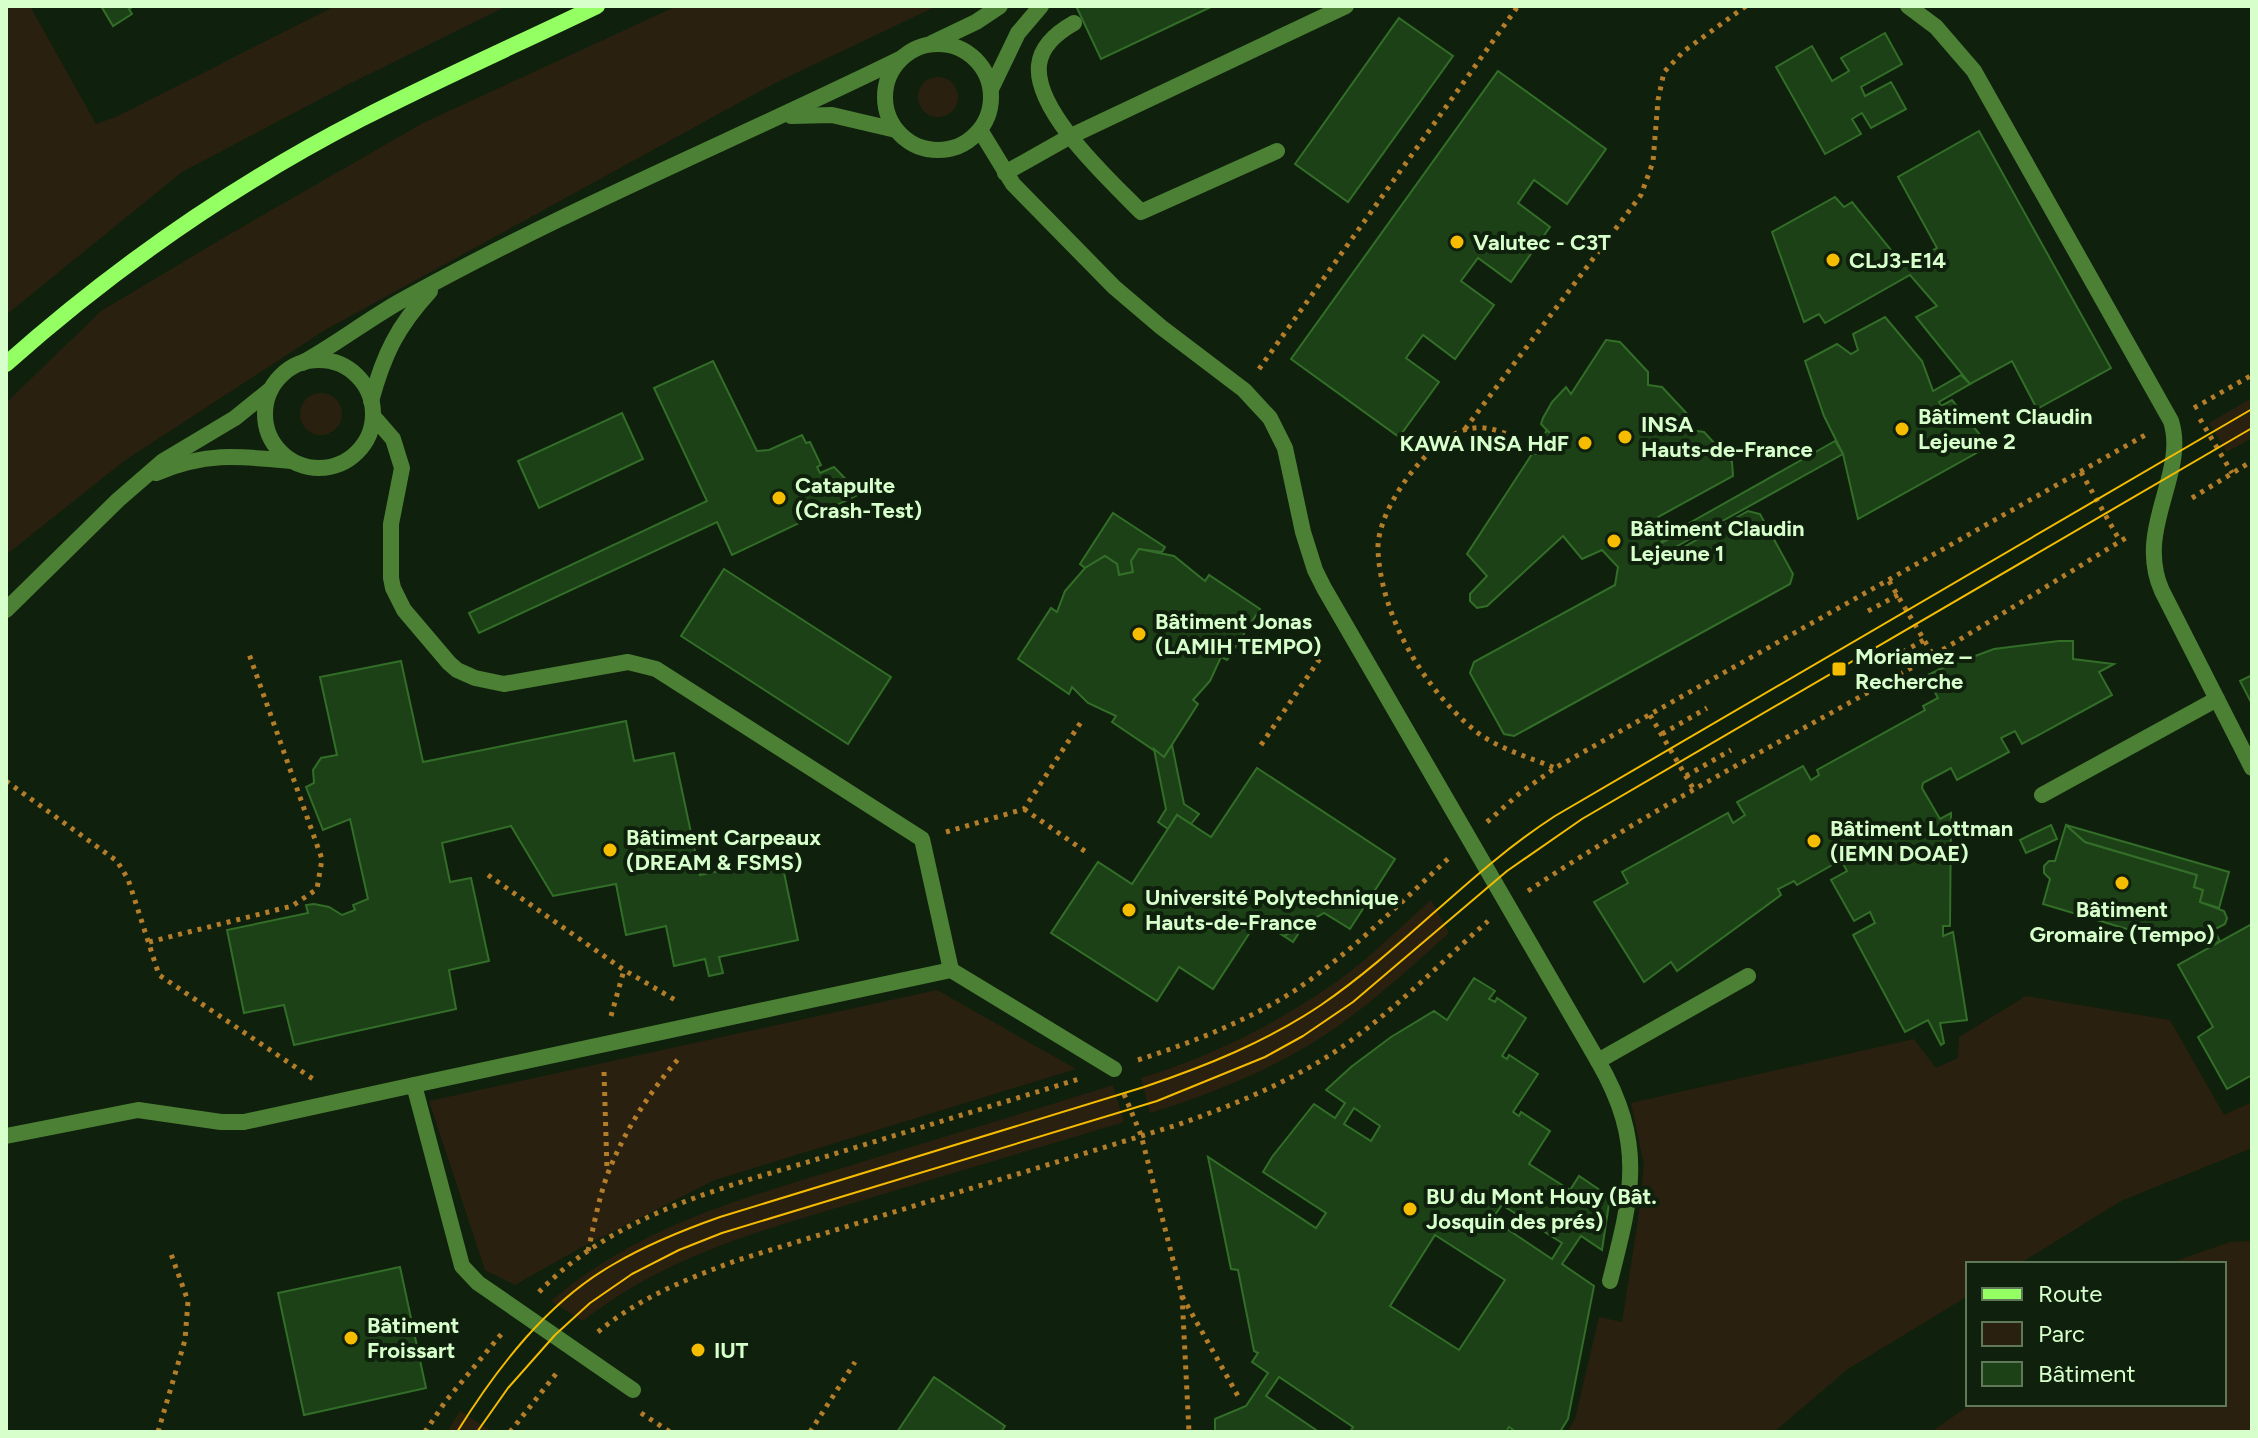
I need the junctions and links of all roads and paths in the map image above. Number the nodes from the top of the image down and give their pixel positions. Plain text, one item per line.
1 (597, 6) edge
2 (1000, 6) edge
3 (1041, 6) edge
4 (1346, 6) edge
5 (1518, 6) edge
6 (1746, 6) edge
7 (1908, 6) edge
8 (1074, 23) dead end
9 (925, 46) junction
10 (902, 58) junction
11 (991, 89) junction
12 (782, 116) junction
13 (896, 130) junction
14 (980, 130) junction
15 (1069, 137) junction
16 (1277, 151) dead end
17 (1005, 173) junction
18 (438, 282) junction
19 (302, 363) junction
20 (6, 364) edge
21 (2252, 375) edge
22 (271, 389) junction
23 (1244, 390) junction
24 (372, 408) junction
25 (2194, 409) junction
26 (2171, 421) junction
27 (1465, 429) junction
28 (1515, 437) dead end
29 (291, 461) junction
30 (2252, 461) edge
31 (2081, 472) junction
32 (2232, 473) junction
33 (140, 480) junction
34 (2158, 518) junction
35 (2120, 541) junction
36 (1889, 581) junction
37 (1898, 595) junction
38 (6, 610) edge
39 (1868, 611) dead end
40 (1924, 640) junction
41 (249, 654) dead end
42 (1323, 654) dead end
43 (1933, 655) junction
44 (1894, 657) dead end
45 (2217, 699) junction
46 (1707, 708) dead end
47 (1650, 715) junction
48 (1083, 719) dead end
49 (1662, 734) junction
50 (1261, 745) dead end
51 (1731, 750) dead end
52 (1555, 768) junction
53 (2252, 768) edge
54 (1686, 776) junction
55 (6, 781) edge
56 (1694, 790) junction
57 (2042, 795) dead end
58 (1024, 809) junction
59 (922, 839) junction
60 (1469, 840) junction
61 (1086, 852) dead end
62 (1506, 905) junction
63 (149, 942) junction
64 (624, 970) dead end
65 (951, 970) junction
66 (1748, 976) dead end
67 (602, 1044) junction
68 (1598, 1061) junction
69 (1114, 1069) junction
70 (414, 1085) junction
71 (330, 1102) junction
72 (1141, 1135) junction
73 (6, 1136) edge
74 (608, 1173) dead end
75 (171, 1254) dead end
76 (1610, 1281) dead end
77 (1182, 1295) junction
78 (520, 1311) junction
79 (577, 1351) junction
80 (855, 1362) dead end
81 (633, 1390) dead end
82 (1238, 1396) dead end
83 (158, 1432) edge
84 (425, 1432) edge
85 (510, 1432) edge
86 (810, 1432) edge
87 (1189, 1432) edge

1 - 20 main road
2 - 9 street
3 - 11 street
4 - 15 street
5 - 23 path
6 - 27 path
7 - 26 street
8 - 15 street
9 - 10 street
9 - 11 street
10 - 12 street
10 - 13 street
11 - 14 street
12 - 13 street
12 - 18 street
13 - 14 street
14 - 17 street
15 - 16 street
15 - 17 street
17 - 23 street
18 - 19 street
18 - 24 street
19 - 22 street
19 - 24 street
21 - 25 path
22 - 29 street
22 - 33 street
23 - 60 street
24 - 29 street
24 - 59 street
25 - 26 path
25 - 32 path
26 - 31 path
26 - 34 street
27 - 28 path
27 - 52 path
29 - 33 street
30 - 32 path
31 - 35 path
31 - 36 path
32 - 34 path
33 - 38 street
34 - 35 path
34 - 45 street
35 - 43 path
36 - 37 path
36 - 47 path
37 - 39 path
37 - 40 path
40 - 43 path
40 - 44 path
41 - 63 path
42 - 50 path
43 - 56 path
45 - 53 street
45 - 57 street
46 - 49 path
47 - 49 path
47 - 52 path
48 - 58 path
49 - 54 path
51 - 54 path
52 - 60 path
54 - 56 path
55 - 63 path
56 - 62 path
58 - 59 path
58 - 61 path
59 - 65 street
60 - 62 street
60 - 69 path
62 - 68 street
62 - 72 path
63 - 71 path
64 - 67 path
65 - 67 street
65 - 69 street
66 - 68 street
67 - 70 street
67 - 74 path
68 - 76 street
69 - 72 path
69 - 78 path
70 - 71 street
70 - 78 street
71 - 73 street
72 - 77 path
72 - 79 path
75 - 83 path
77 - 82 path
77 - 87 path
78 - 79 street
78 - 84 path
79 - 81 street
79 - 85 path
80 - 86 path

